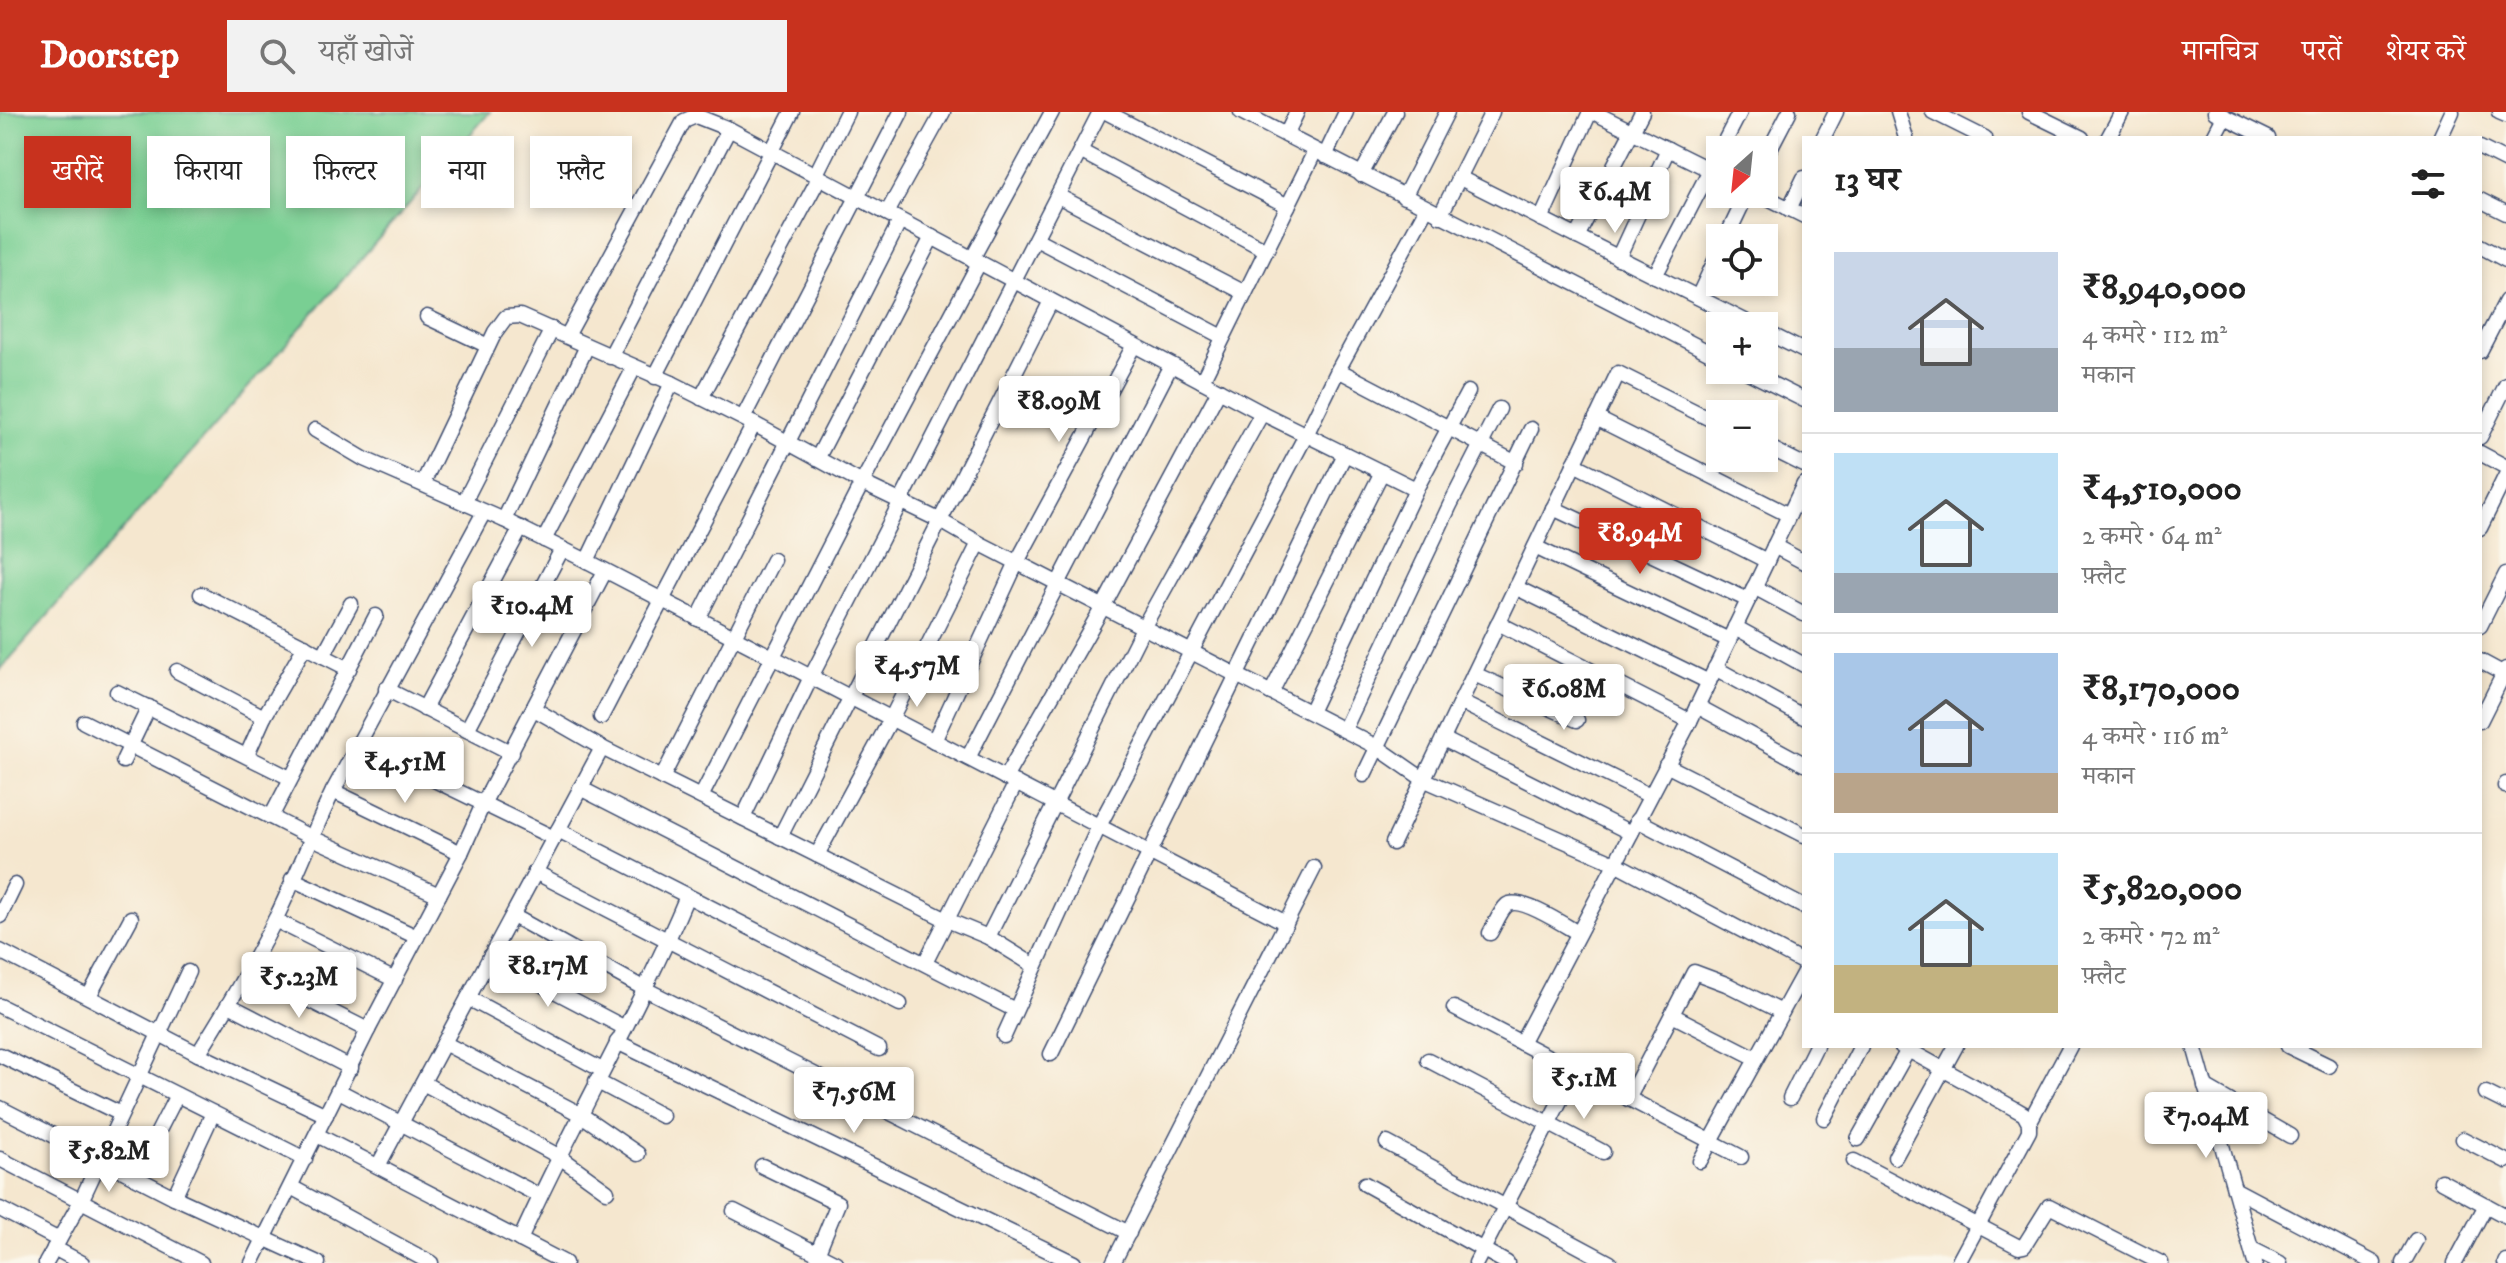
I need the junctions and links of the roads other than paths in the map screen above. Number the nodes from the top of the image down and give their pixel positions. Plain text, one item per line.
1 (792, 112) edge
2 (847, 112) edge
3 (901, 112) edge
4 (943, 112) edge
5 (1052, 112) edge
6 (1100, 112) edge
7 (1106, 112) edge
8 (1297, 112) edge
9 (1346, 112) edge
10 (1395, 112) edge
11 (1447, 112) edge
12 (1492, 112) edge
13 (1591, 112) edge
14 (1642, 112) edge
15 (1740, 112) edge
16 (1789, 112) edge
17 (1836, 112) edge
18 (1898, 112) edge
19 (1933, 112) edge
20 (2029, 112) edge
21 (2122, 112) edge
22 (2452, 112) edge
23 (2499, 112) edge
24 (1245, 113) edge
25 (2220, 114) edge
26 (2506, 115) edge
27 (729, 129) junction
28 (1633, 131) junction
29 (2442, 134) edge
30 (1286, 135) junction
31 (1730, 136) edge
32 (1776, 136) edge
33 (1824, 136) edge
34 (1905, 136) edge
35 (1981, 136) edge
36 (2078, 136) edge
37 (2109, 136) edge
38 (2214, 136) edge
39 (2264, 136) edge
40 (1668, 149) junction
41 (2482, 149) edge
42 (770, 151) junction
43 (1080, 151) junction
44 (1320, 153) junction
45 (2506, 161) edge
46 (1706, 168) edge
47 (1361, 175) junction
48 (817, 177) junction
49 (1458, 177) junction
50 (1802, 182) edge
51 (1706, 186) edge
52 (1058, 196) junction
53 (856, 197) junction
54 (1404, 197) junction
55 (2482, 201) edge
56 (1778, 203) edge
57 (1288, 206) junction
58 (1789, 209) junction
59 (1433, 212) junction
60 (2506, 213) edge
61 (1802, 215) edge
62 (894, 217) junction
63 (1541, 219) junction
64 (932, 237) junction
65 (1577, 237) junction
66 (1036, 239) junction
67 (2482, 249) edge
68 (1266, 250) junction
69 (1618, 258) junction
70 (2506, 260) edge
71 (976, 261) junction
72 (1655, 276) junction
73 (1706, 280) edge
74 (1015, 281) junction
75 (1245, 293) junction
76 (1698, 297) junction
77 (1051, 301) junction
78 (2506, 301) edge
79 (1727, 312) edge
80 (427, 317) dead end
81 (552, 329) junction
82 (567, 336) junction
83 (1223, 337) junction
84 (1778, 338) edge
85 (1134, 345) junction
86 (488, 346) junction
87 (587, 346) junction
88 (2482, 347) edge
89 (1802, 350) edge
90 (1706, 351) edge
91 (610, 357) junction
92 (1171, 365) junction
93 (634, 368) junction
94 (1338, 370) junction
95 (655, 377) junction
96 (1202, 381) junction
97 (672, 383) junction
98 (1772, 384) edge
99 (2506, 385) edge
100 (1219, 390) junction
101 (1468, 392) dead end
102 (701, 398) junction
103 (1802, 399) edge
104 (1499, 409) dead end
105 (1262, 413) junction
106 (1706, 417) edge
107 (1596, 418) junction
108 (748, 421) junction
109 (1448, 427) junction
110 (1531, 429) dead end
111 (315, 430) dead end
112 (2482, 433) edge
113 (1306, 435) junction
114 (787, 442) junction
115 (1481, 444) junction
116 (1778, 452) edge
117 (1345, 454) junction
118 (2482, 454) edge
119 (817, 459) junction
120 (1516, 463) junction
121 (1574, 464) junction
122 (1802, 464) edge
123 (2506, 467) edge
124 (1382, 472) junction
125 (2506, 475) edge
126 (423, 483) junction
127 (862, 483) junction
128 (1416, 489) junction
129 (1802, 490) edge
130 (464, 502) junction
131 (900, 503) junction
132 (1553, 508) junction
133 (484, 512) junction
134 (1795, 513) edge
135 (504, 520) junction
136 (939, 520) junction
137 (2482, 524) edge
138 (521, 528) junction
139 (544, 540) junction
140 (979, 543) junction
141 (1774, 546) junction
142 (1535, 547) junction
143 (562, 549) junction
144 (773, 560) dead end
145 (587, 561) junction
146 (1767, 561) junction
147 (1802, 561) edge
148 (1017, 562) junction
149 (605, 571) junction
150 (2506, 574) edge
151 (1058, 582) junction
152 (1515, 587) junction
153 (1751, 593) junction
154 (201, 594) dead end
155 (663, 601) junction
156 (351, 604) dead end
157 (1104, 605) junction
158 (1802, 613) edge
159 (376, 616) dead end
160 (698, 619) junction
161 (2482, 622) edge
162 (1498, 623) junction
163 (1144, 626) junction
164 (1732, 634) junction
165 (734, 638) junction
166 (305, 646) junction
167 (1190, 650) junction
168 (323, 656) junction
169 (773, 658) junction
170 (2482, 662) edge
171 (1802, 664) edge
172 (1715, 668) junction
173 (349, 669) junction
174 (177, 671) dead end
175 (2505, 672) edge
176 (1474, 674) junction
177 (1236, 675) junction
178 (811, 677) junction
179 (1709, 682) junction
180 (386, 689) junction
181 (117, 692) dead end
182 (1271, 693) junction
183 (851, 698) junction
184 (1460, 702) junction
185 (1697, 706) junction
186 (149, 707) junction
187 (424, 709) junction
188 (534, 709) junction
189 (1310, 712) junction
190 (1802, 716) edge
191 (264, 717) junction
192 (601, 717) dead end
193 (2482, 717) edge
194 (891, 719) junction
195 (1577, 720) dead end
196 (1690, 721) junction
197 (84, 722) dead end
198 (467, 730) junction
199 (1344, 730) junction
200 (1443, 739) junction
201 (934, 741) junction
202 (358, 743) junction
203 (130, 746) junction
204 (1377, 747) junction
205 (602, 748) junction
206 (512, 753) junction
207 (247, 755) junction
208 (968, 758) junction
209 (123, 761) dead end
210 (1802, 763) edge
211 (1666, 765) junction
212 (1364, 775) dead end
213 (290, 778) junction
214 (662, 778) junction
215 (1423, 779) junction
216 (1011, 780) junction
217 (580, 788) junction
218 (333, 791) junction
219 (1650, 796) junction
220 (701, 797) junction
221 (1055, 803) junction
222 (483, 804) junction
223 (271, 817) junction
224 (743, 818) junction
225 (1099, 826) junction
226 (1634, 827) junction
227 (556, 834) junction
228 (1802, 834) edge
229 (310, 837) junction
230 (780, 837) junction
231 (1393, 843) dead end
232 (1149, 852) junction
233 (461, 853) junction
234 (817, 855) junction
235 (1615, 863) junction
236 (1314, 868) dead end
237 (535, 872) junction
238 (292, 879) junction
239 (15, 885) dead end
240 (439, 895) junction
241 (687, 896) junction
242 (1802, 906) edge
243 (0, 916) edge
244 (513, 916) junction
245 (131, 918) dead end
246 (275, 920) junction
247 (947, 920) junction
248 (1286, 923) junction
249 (1490, 933) dead end
250 (1578, 933) junction
251 (417, 937) junction
252 (988, 937) junction
253 (668, 941) junction
254 (0, 951) edge
255 (490, 957) junction
256 (1802, 962) edge
257 (925, 963) junction
258 (1035, 966) junction
259 (247, 969) junction
260 (188, 972) dead end
261 (395, 980) junction
262 (643, 988) junction
263 (1800, 990) edge
264 (89, 996) junction
265 (468, 998) junction
266 (900, 1004) dead end
267 (229, 1005) junction
268 (0, 1006) edge
269 (1454, 1008) dead end
270 (1015, 1010) junction
271 (1782, 1012) junction
272 (1672, 1015) junction
273 (625, 1028) junction
274 (368, 1030) junction
275 (158, 1032) junction
276 (1004, 1036) dead end
277 (617, 1042) junction
278 (444, 1043) junction
279 (1521, 1043) junction
280 (1815, 1048) edge
281 (1860, 1048) edge
282 (1905, 1048) edge
283 (1955, 1048) edge
284 (2069, 1048) edge
285 (2195, 1048) edge
286 (2292, 1048) edge
287 (879, 1049) dead end
288 (198, 1054) junction
289 (1051, 1054) dead end
290 (0, 1055) edge
291 (1756, 1058) junction
292 (1428, 1060) dead end
293 (2329, 1066) dead end
294 (351, 1068) junction
295 (1943, 1069) junction
296 (1575, 1072) junction
297 (599, 1075) junction
298 (138, 1076) junction
299 (423, 1083) junction
300 (2205, 1087) junction
301 (339, 1091) junction
302 (2486, 1093) dead end
303 (177, 1095) junction
304 (1790, 1098) dead end
305 (1628, 1099) junction
306 (2506, 1103) edge
307 (0, 1108) edge
308 (213, 1113) junction
309 (121, 1114) junction
310 (580, 1114) junction
311 (326, 1115) junction
312 (662, 1116) dead end
313 (1824, 1118) dead end
314 (1548, 1123) junction
315 (2029, 1123) junction
316 (401, 1124) junction
317 (317, 1135) junction
318 (2290, 1136) dead end
319 (1858, 1139) dead end
320 (2463, 1139) dead end
321 (1710, 1142) junction
322 (1387, 1143) dead end
323 (1603, 1152) dead end
324 (638, 1154) dead end
325 (560, 1157) junction
326 (1741, 1157) dead end
327 (1895, 1157) dead end
328 (0, 1159) edge
329 (100, 1159) junction
330 (305, 1159) junction
331 (1700, 1161) dead end
332 (1854, 1161) dead end
333 (2506, 1161) edge
334 (378, 1166) junction
335 (762, 1166) dead end
336 (135, 1177) junction
337 (2441, 1181) dead end
338 (1365, 1184) dead end
339 (291, 1187) junction
340 (2234, 1189) junction
341 (607, 1191) dead end
342 (540, 1196) junction
343 (174, 1197) junction
344 (81, 1201) junction
345 (2486, 1205) junction
346 (1503, 1207) junction
347 (0, 1209) edge
348 (734, 1211) dead end
349 (2506, 1216) edge
350 (1978, 1226) junction
351 (1129, 1233) junction
352 (265, 1237) junction
353 (520, 1240) junction
354 (2416, 1240) dead end
355 (56, 1244) junction
356 (1479, 1256) edge
357 (2254, 1256) edge
358 (827, 1260) edge
359 (46, 1263) edge
360 (82, 1263) edge
361 (201, 1263) edge
362 (252, 1263) edge
363 (318, 1263) edge
364 (431, 1263) edge
365 (565, 1263) edge
366 (1074, 1263) edge
367 (1113, 1263) edge
368 (1507, 1263) edge
369 (1610, 1263) edge
370 (1958, 1263) edge
371 (2161, 1263) edge
372 (2280, 1263) edge
373 (2374, 1263) edge
374 (2403, 1263) edge
375 (2455, 1263) edge

1 - 42 street
2 - 48 street
3 - 53 street
4 - 62 street
5 - 71 street
6 - 43 street
7 - 57 street
8 - 30 street
9 - 44 street
10 - 47 street
11 - 54 street
12 - 49 street
13 - 28 street
13 - 63 street
14 - 28 street
15 - 31 street
16 - 32 street
17 - 33 street
18 - 34 street
19 - 35 street
20 - 36 street
21 - 37 street
22 - 29 street
23 - 26 street
24 - 30 street
25 - 38 street
25 - 39 street
27 - 42 street
27 - 82 street
27 - 91 street
28 - 40 street
28 - 65 street
30 - 44 street
40 - 46 street
40 - 69 street
41 - 45 street
42 - 48 street
42 - 95 street
43 - 52 street
43 - 68 street
44 - 47 street
44 - 57 street
47 - 54 street
48 - 53 street
48 - 102 street
49 - 59 street
49 - 63 street
50 - 58 street
51 - 72 street
52 - 66 street
52 - 75 street
53 - 62 street
53 - 108 street
54 - 59 street
55 - 60 street
56 - 58 street
57 - 68 street
58 - 61 street
59 - 90 street
59 - 94 street
62 - 64 street
62 - 114 street
63 - 65 street
64 - 71 street
64 - 119 street
65 - 69 street
66 - 74 street
66 - 83 street
67 - 70 street
68 - 75 street
69 - 72 street
71 - 74 street
71 - 127 street
72 - 76 street
73 - 76 street
74 - 77 street
74 - 131 street
75 - 83 street
76 - 79 street
77 - 85 street
77 - 136 street
78 - 88 street
80 - 86 street
81 - 82 street
81 - 86 street
81 - 130 street
82 - 87 street
83 - 96 street
84 - 89 street
85 - 92 street
85 - 148 street
86 - 126 street
87 - 91 street
87 - 135 street
91 - 93 street
92 - 96 street
92 - 151 street
93 - 95 street
93 - 139 street
94 - 109 street
94 - 113 street
95 - 97 street
96 - 100 street
97 - 102 street
97 - 145 street
98 - 103 street
99 - 112 street
100 - 105 street
100 - 157 street
101 - 109 street
102 - 108 street
104 - 115 street
105 - 113 street
105 - 163 street
106 - 107 street
107 - 121 street
107 - 134 street
108 - 114 street
108 - 155 street
109 - 115 street
109 - 128 street
110 - 120 street
111 - 126 street
113 - 117 street
113 - 167 street
114 - 119 street
114 - 160 street
115 - 120 street
115 - 199 street
116 - 122 street
117 - 124 street
117 - 177 street
118 - 123 street
119 - 127 street
120 - 204 street
121 - 132 street
121 - 146 street
124 - 128 street
124 - 182 street
125 - 137 street
126 - 130 street
127 - 131 street
127 - 169 street
128 - 189 street
129 - 134 street
130 - 133 street
131 - 136 street
131 - 178 street
132 - 142 street
132 - 153 street
133 - 135 street
133 - 180 street
134 - 141 street
135 - 138 street
136 - 140 street
136 - 183 street
138 - 139 street
138 - 187 street
139 - 143 street
140 - 148 street
140 - 194 street
141 - 146 street
141 - 147 street
142 - 152 street
142 - 164 street
143 - 145 street
143 - 198 street
144 - 165 street
145 - 149 street
146 - 153 street
148 - 151 street
148 - 201 street
149 - 155 street
149 - 188 street
150 - 161 street
151 - 157 street
151 - 208 street
152 - 162 street
152 - 179 street
153 - 158 street
153 - 164 street
154 - 166 street
155 - 160 street
155 - 192 street
156 - 168 street
157 - 163 street
157 - 216 street
159 - 173 street
160 - 165 street
162 - 176 street
162 - 196 street
163 - 167 street
163 - 221 street
164 - 171 street
164 - 172 street
165 - 169 street
165 - 214 street
166 - 168 street
166 - 191 street
167 - 177 street
167 - 225 street
168 - 173 street
169 - 178 street
169 - 220 street
170 - 175 street
172 - 179 street
172 - 190 street
173 - 213 street
174 - 191 street
175 - 193 street
176 - 184 street
176 - 195 street
177 - 182 street
177 - 232 street
178 - 183 street
178 - 224 street
179 - 185 street
180 - 187 street
180 - 202 street
181 - 186 street
182 - 189 street
183 - 194 street
183 - 230 street
184 - 200 street
184 - 219 street
185 - 196 street
185 - 210 street
186 - 203 street
186 - 207 street
187 - 198 street
188 - 205 street
188 - 206 street
189 - 199 street
191 - 207 street
194 - 201 street
194 - 234 street
196 - 211 street
197 - 203 street
198 - 206 street
199 - 204 street
200 - 215 street
200 - 226 street
201 - 208 street
202 - 218 street
202 - 222 street
203 - 209 street
203 - 223 street
204 - 212 street
204 - 215 street
205 - 214 street
205 - 217 street
206 - 222 street
207 - 213 street
208 - 216 street
211 - 219 street
211 - 228 street
213 - 223 street
214 - 220 street
215 - 231 street
215 - 235 street
216 - 221 street
216 - 247 street
217 - 227 street
217 - 257 street
218 - 229 street
218 - 233 street
219 - 226 street
220 - 224 street
221 - 225 street
221 - 252 street
222 - 227 street
222 - 233 street
223 - 229 street
224 - 230 street
225 - 232 street
225 - 258 street
226 - 235 street
226 - 242 street
227 - 237 street
227 - 241 street
229 - 238 street
229 - 240 street
230 - 234 street
232 - 248 street
232 - 289 street
233 - 240 street
234 - 247 street
235 - 250 street
235 - 256 street
236 - 248 street
237 - 244 street
237 - 253 street
238 - 246 street
238 - 251 street
239 - 243 street
240 - 251 street
241 - 253 street
241 - 266 street
244 - 255 street
244 - 262 street
245 - 264 street
246 - 259 street
246 - 261 street
247 - 252 street
247 - 257 street
248 - 351 street
249 - 250 street
250 - 279 street
251 - 261 street
252 - 258 street
253 - 262 street
253 - 287 street
254 - 264 street
255 - 265 street
255 - 273 street
257 - 270 street
258 - 270 street
259 - 267 street
259 - 274 street
260 - 275 street
261 - 274 street
262 - 273 street
262 - 351 street
263 - 271 street
264 - 275 street
265 - 278 street
265 - 297 street
267 - 288 street
267 - 294 street
268 - 298 street
269 - 279 street
270 - 276 street
271 - 272 street
271 - 291 street
272 - 291 street
272 - 305 street
273 - 277 street
274 - 294 street
275 - 288 street
275 - 298 street
277 - 297 street
277 - 366 street
278 - 299 street
278 - 310 street
279 - 296 street
280 - 304 street
281 - 313 street
282 - 295 street
282 - 319 street
283 - 295 street
284 - 315 street
285 - 300 street
286 - 293 street
288 - 311 street
290 - 309 street
291 - 321 street
292 - 314 street
294 - 301 street
295 - 315 street
295 - 327 street
296 - 305 street
296 - 314 street
297 - 310 street
297 - 312 street
298 - 303 street
298 - 309 street
299 - 316 street
299 - 325 street
300 - 318 street
300 - 340 street
301 - 311 street
301 - 316 street
302 - 306 street
303 - 308 street
303 - 336 street
305 - 321 street
307 - 329 street
308 - 330 street
308 - 343 street
309 - 329 street
310 - 324 street
310 - 325 street
311 - 317 street
314 - 323 street
314 - 346 street
315 - 350 street
316 - 334 street
316 - 342 street
317 - 330 street
317 - 334 street
320 - 333 street
321 - 326 street
321 - 331 street
322 - 346 street
325 - 341 street
325 - 342 street
328 - 344 street
329 - 336 street
329 - 344 street
330 - 339 street
332 - 350 street
334 - 353 street
335 - 358 street
336 - 343 street
337 - 345 street
338 - 356 street
339 - 352 street
339 - 364 street
340 - 357 street
340 - 373 street
342 - 353 street
343 - 352 street
344 - 355 street
344 - 361 street
345 - 349 street
345 - 375 street
346 - 356 street
346 - 369 street
347 - 355 street
348 - 358 street
350 - 370 street
350 - 371 street
351 - 367 street
352 - 362 street
352 - 363 street
353 - 365 street
354 - 374 street
355 - 359 street
355 - 360 street
356 - 368 street
357 - 372 street

